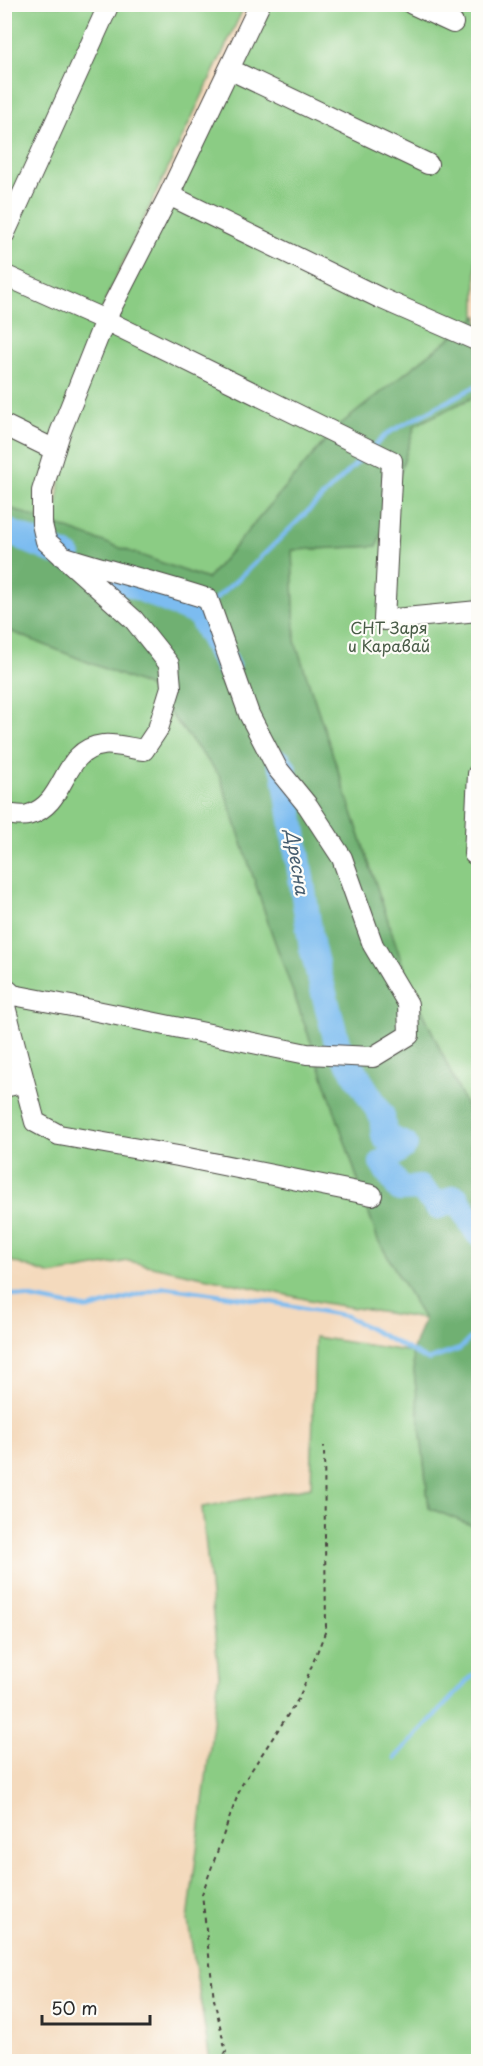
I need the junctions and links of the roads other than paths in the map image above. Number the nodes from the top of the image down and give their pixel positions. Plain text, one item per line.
1 (109, 4) edge
2 (260, 4) edge
3 (412, 4) edge
4 (453, 23) dead end
5 (229, 69) junction
6 (428, 164) dead end
7 (169, 195) junction
8 (4, 235) edge
9 (4, 275) edge
10 (105, 320) junction
11 (478, 341) edge
12 (4, 425) edge
13 (55, 450) junction
14 (63, 556) junction
15 (478, 611) edge
16 (478, 774) edge
17 (4, 814) edge
18 (474, 854) dead end
19 (4, 987) edge
20 (4, 1002) edge
21 (21, 1069) junction
22 (4, 1087) edge
23 (372, 1196) dead end

1 - 8 lane
2 - 5 lane
3 - 4 lane
5 - 6 lane
5 - 7 lane
7 - 10 lane
7 - 11 lane
9 - 10 lane
10 - 13 lane
10 - 15 lane
12 - 13 lane
13 - 14 lane
14 - 17 lane
14 - 19 lane
16 - 18 lane
20 - 21 lane
21 - 22 lane
21 - 23 lane

